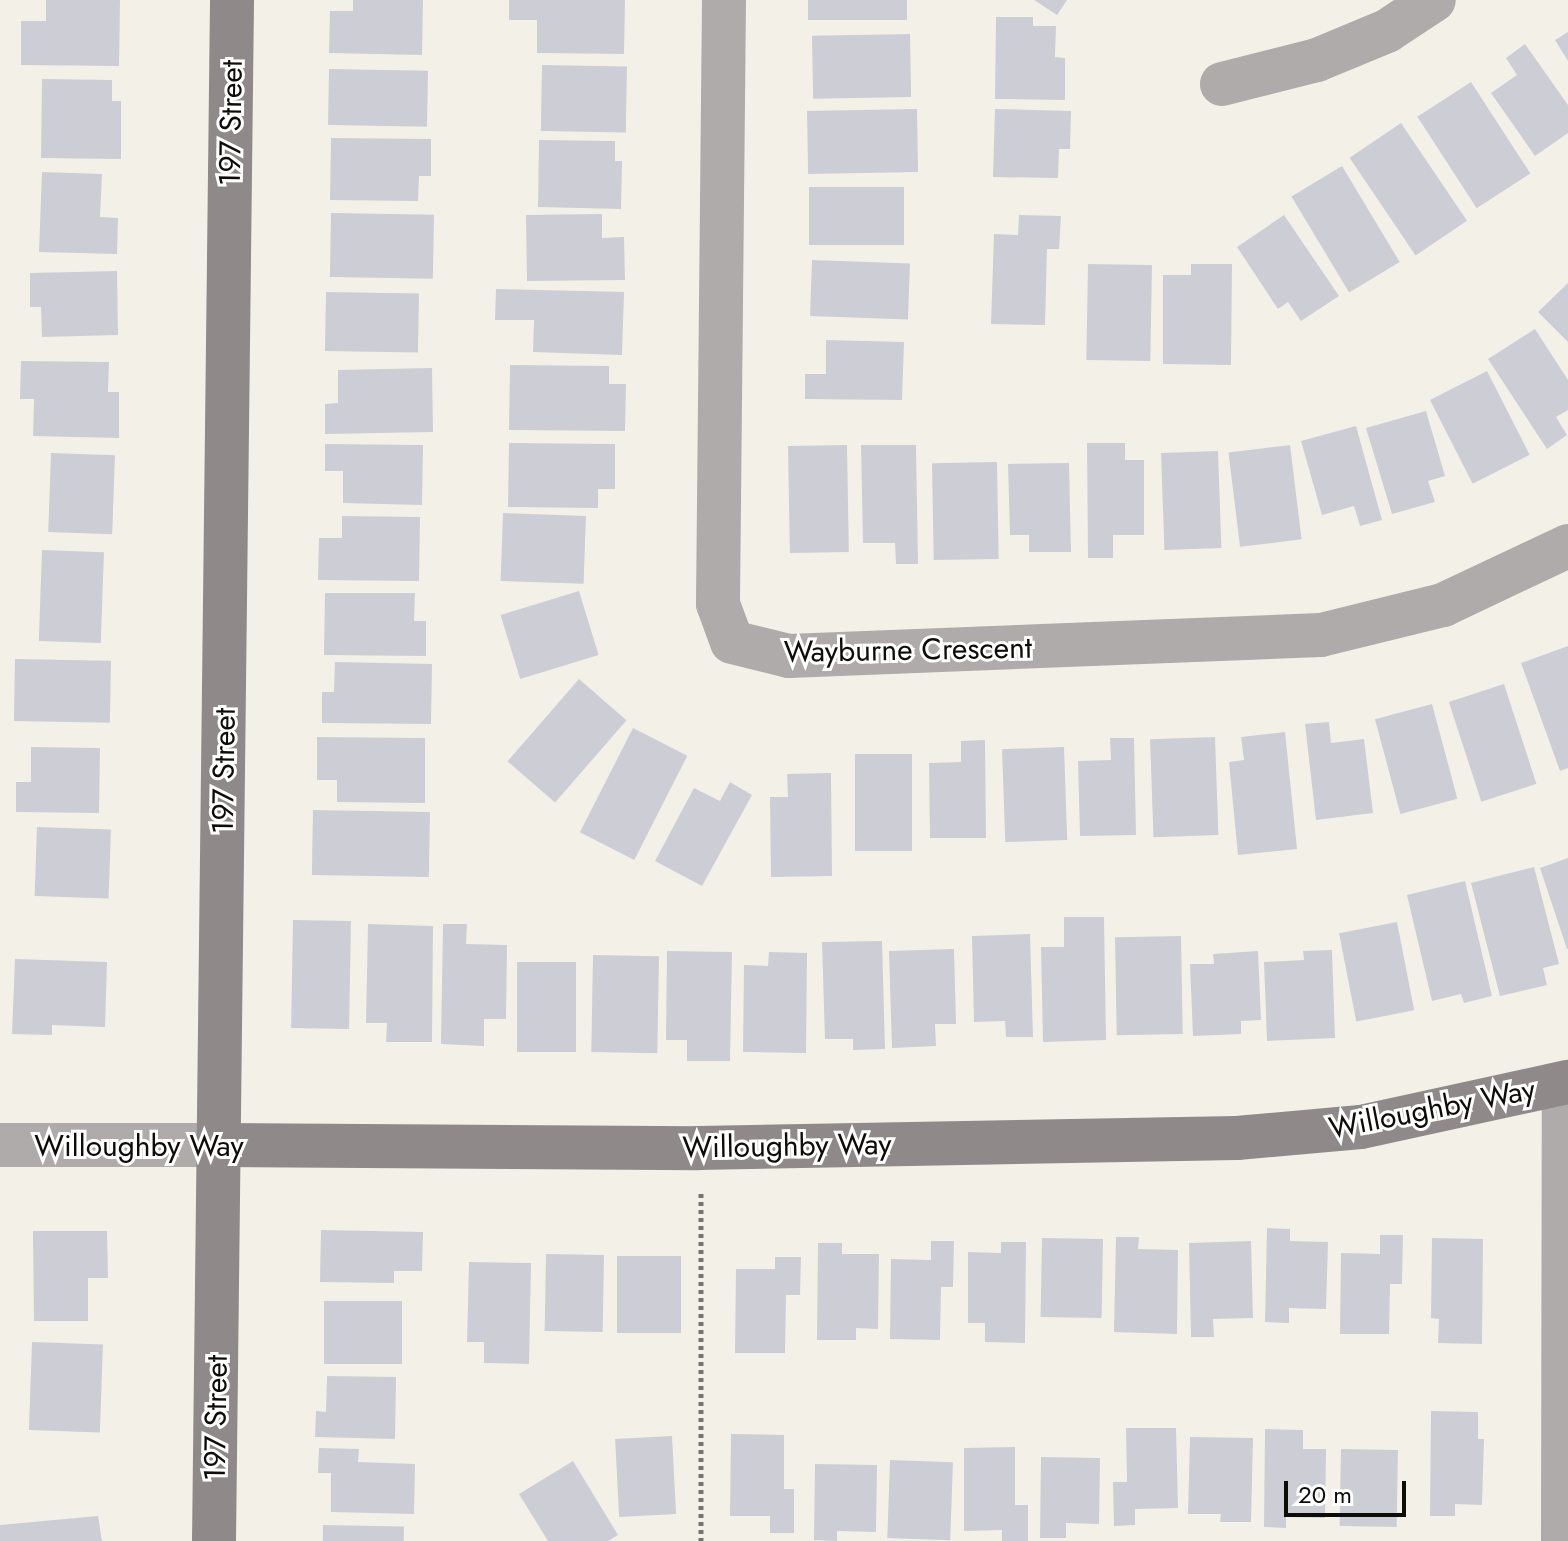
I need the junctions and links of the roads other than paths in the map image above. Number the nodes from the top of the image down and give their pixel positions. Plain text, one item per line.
1 (232, 0) edge
2 (724, 0) edge
3 (1434, 0) edge
4 (1222, 84) dead end
5 (1568, 546) edge
6 (1566, 1082) edge
7 (0, 1145) edge
8 (219, 1145) junction
9 (214, 1541) edge
10 (1563, 1541) edge

1 - 8 street, 197 Street
2 - 5 street, Wayburne Crescent
3 - 4 street
6 - 8 street, Willoughby Way
6 - 10 street
7 - 8 street, Willoughby Way
8 - 9 street, 197 Street

